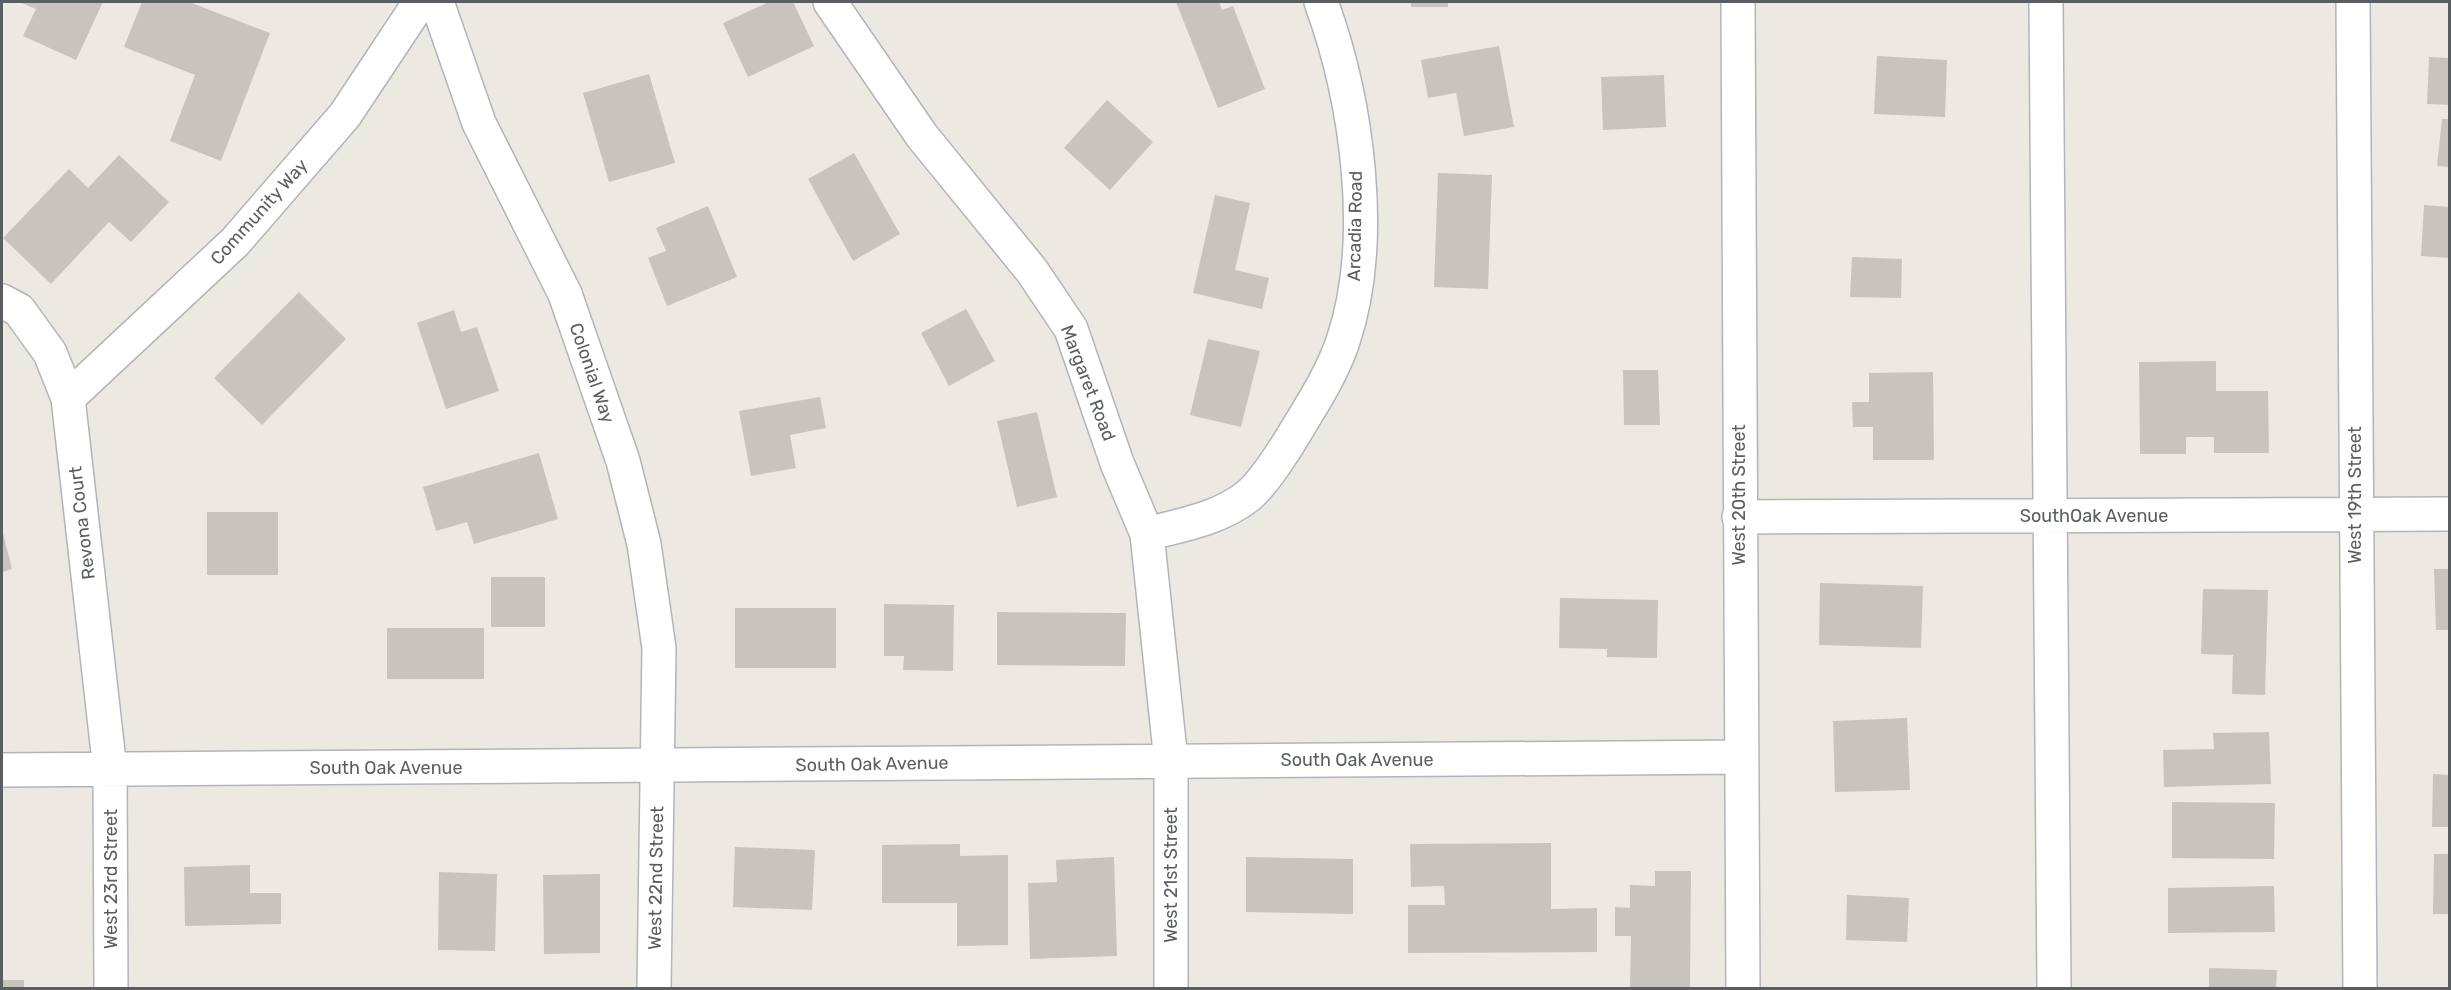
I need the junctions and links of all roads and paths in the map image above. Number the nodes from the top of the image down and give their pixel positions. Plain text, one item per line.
1 (420, 2) edge
2 (436, 2) edge
3 (830, 2) edge
4 (1321, 2) edge
5 (1738, 2) edge
6 (2046, 2) edge
7 (2353, 2) edge
8 (2, 301) edge
9 (68, 398) junction
10 (2450, 514) edge
11 (2051, 516) junction
12 (2355, 516) junction
13 (1739, 517) junction
14 (1147, 534) junction
15 (1742, 757) junction
16 (1171, 761) junction
17 (657, 767) junction
18 (2, 770) edge
19 (110, 770) junction
20 (111, 988) edge
21 (654, 988) edge
22 (1171, 988) edge
23 (1743, 988) edge
24 (2054, 988) edge
25 (2360, 988) edge

1 - 9 street, Community Way
2 - 17 street, Colonial Way
3 - 14 street, Margaret Road
4 - 14 street, Arcadia Road
5 - 13 street, West 20th Street
6 - 11 street
7 - 12 street, West 19th Street
8 - 9 street, Revona Court
9 - 19 street, Revona Court
10 - 12 street, SouthOak Avenue
11 - 12 street, SouthOak Avenue
11 - 13 street, SouthOak Avenue
11 - 24 street
12 - 25 street, West 19th Street
13 - 15 street, West 20th Street
14 - 16 street, Margaret Road
15 - 16 street, South Oak Avenue
15 - 23 street, West 20th Street
16 - 17 street, South Oak Avenue
16 - 22 street, West 21st Street
17 - 19 street, South Oak Avenue
17 - 21 street, West 22nd Street
18 - 19 street, South Oak Avenue
19 - 20 street, West 23rd Street

